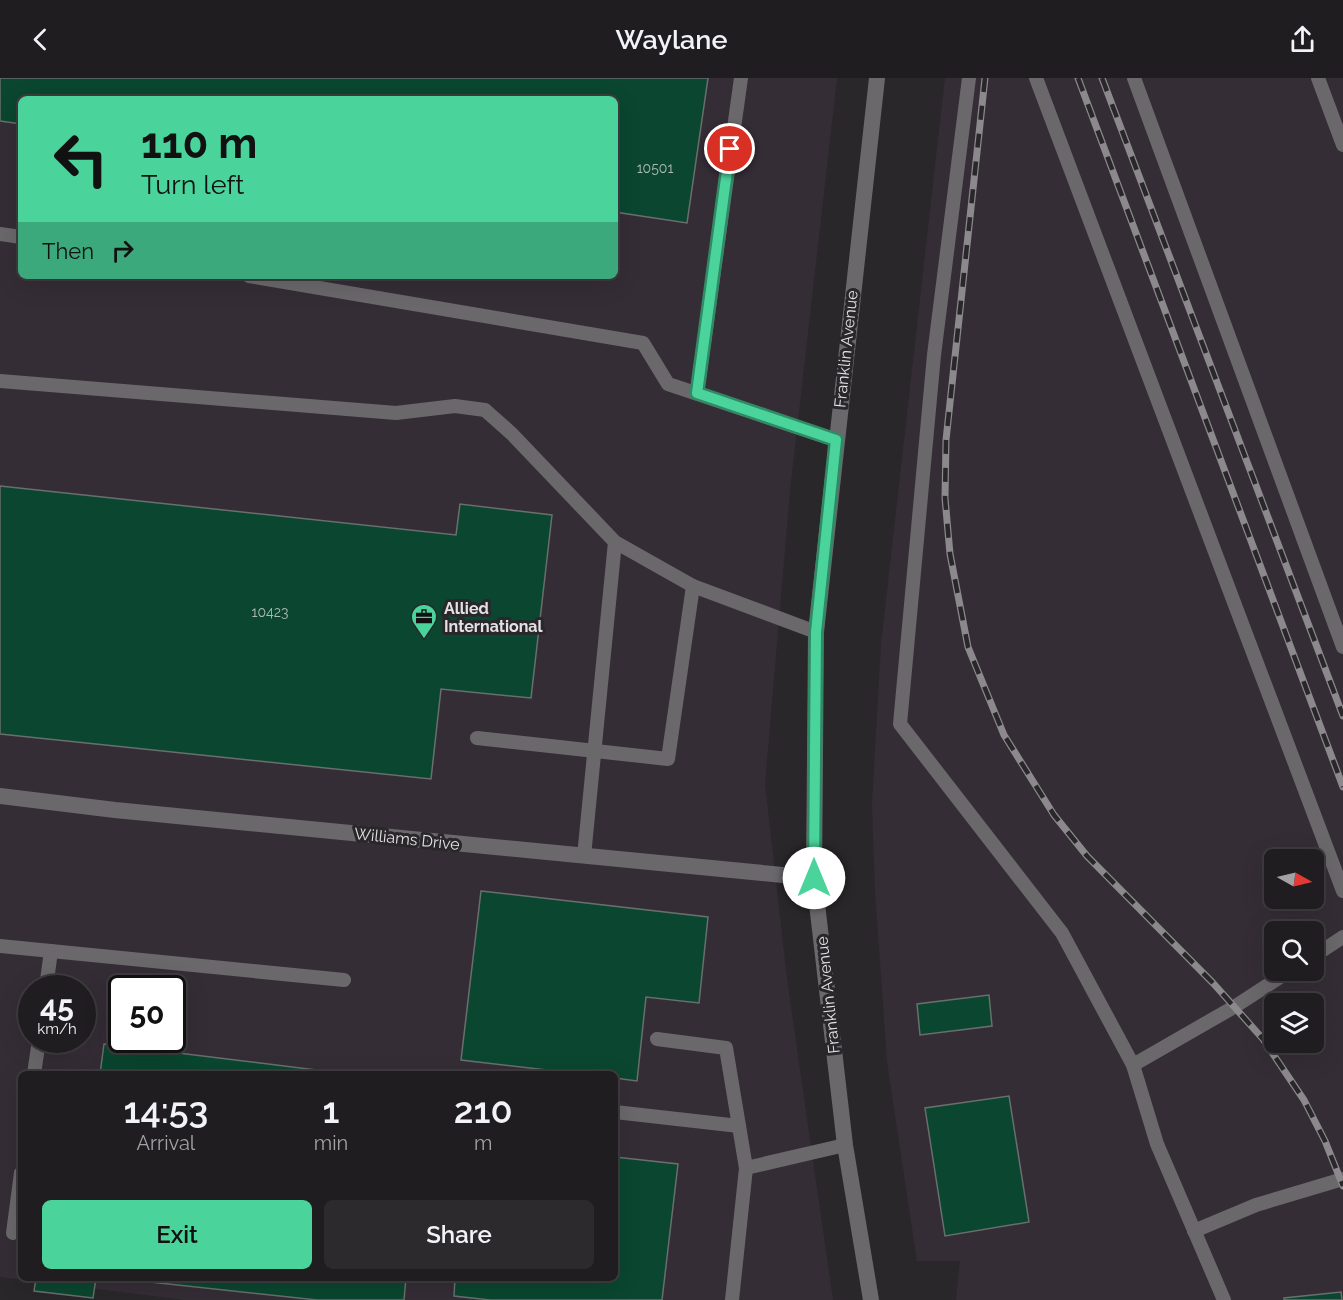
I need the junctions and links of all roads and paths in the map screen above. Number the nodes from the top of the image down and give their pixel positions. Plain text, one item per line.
1 (741, 78) edge
2 (877, 78) edge
3 (969, 78) edge
4 (1036, 78) edge
5 (1134, 78) edge
6 (1318, 78) edge
7 (1343, 145) edge
8 (0, 234) edge
9 (18, 237) edge
10 (267, 279) edge
11 (0, 381) edge
12 (697, 393) junction
13 (836, 440) junction
14 (615, 542) junction
15 (693, 586) junction
16 (816, 632) junction
17 (1343, 647) edge
18 (477, 738) dead end
19 (594, 750) junction
20 (0, 796) edge
21 (584, 856) junction
22 (814, 878) junction
23 (1343, 891) edge
24 (1343, 937) edge
25 (0, 946) edge
26 (1324, 949) edge
27 (51, 951) junction
28 (48, 975) edge
29 (344, 980) dead end
30 (1274, 981) edge
31 (657, 1039) dead end
32 (37, 1053) edge
33 (1133, 1065) junction
34 (34, 1071) edge
35 (618, 1112) edge
36 (739, 1126) junction
37 (845, 1145) junction
38 (746, 1168) junction
39 (1343, 1179) edge
40 (18, 1196) edge
41 (1194, 1231) junction
42 (13, 1233) dead end
43 (732, 1300) edge
44 (871, 1300) edge
45 (1224, 1300) edge

1 - 12 lane
2 - 13 main road, Franklin Avenue
3 - 33 lane
4 - 23 lane
5 - 17 lane
6 - 7 lane
8 - 9 lane
10 - 12 lane
11 - 14 lane
12 - 13 lane
13 - 16 main road, Franklin Avenue
14 - 15 lane
14 - 19 lane
15 - 16 lane
15 - 19 lane
16 - 22 main road, Franklin Avenue
18 - 19 lane
19 - 21 lane
20 - 21 main road, Williams Drive
21 - 22 main road, Williams Drive
22 - 37 main road, Franklin Avenue
24 - 26 lane
25 - 27 lane
27 - 28 lane
27 - 29 lane
30 - 33 lane
31 - 36 lane
32 - 34 lane
33 - 41 lane
35 - 36 lane
36 - 38 lane
37 - 38 lane
37 - 44 main road, Franklin Avenue
38 - 43 lane
39 - 41 lane
40 - 42 lane
41 - 45 lane

